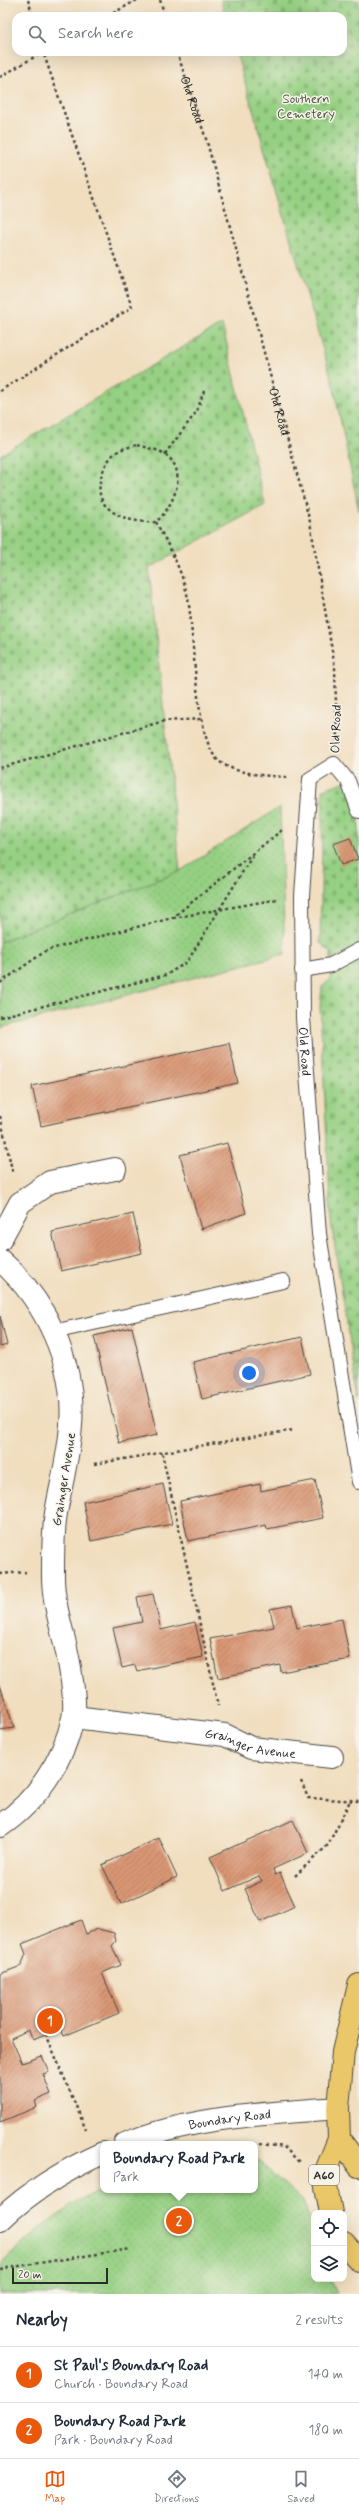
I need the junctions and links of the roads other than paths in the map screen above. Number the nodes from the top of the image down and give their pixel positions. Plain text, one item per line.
1 (359, 811) edge
2 (359, 950) edge
3 (302, 970) junction
4 (115, 1169) dead end
5 (0, 1240) edge
6 (0, 1260) edge
7 (283, 1281) dead end
8 (53, 1332) junction
9 (359, 1482) edge
10 (74, 1717) junction
11 (332, 1757) dead end
12 (0, 1826) edge
13 (359, 1985) edge
14 (338, 2108) junction
15 (339, 2139) junction
16 (135, 2141) edge
17 (100, 2155) edge
18 (359, 2166) edge
19 (330, 2210) edge
20 (2, 2215) edge
21 (347, 2246) edge
22 (359, 2260) edge

1 - 3 lane, Old Road
2 - 3 lane
3 - 9 lane, Old Road
4 - 5 street
6 - 8 street, Grainger Avenue
7 - 8 lane
8 - 10 street, Grainger Avenue
10 - 11 street, Grainger Avenue
10 - 12 street, Grainger Avenue
13 - 14 main road, A60
14 - 15 main road, A60
14 - 16 street, Boundary Road
15 - 18 main road, A60
15 - 19 main road, A60
17 - 20 street
21 - 22 main road

